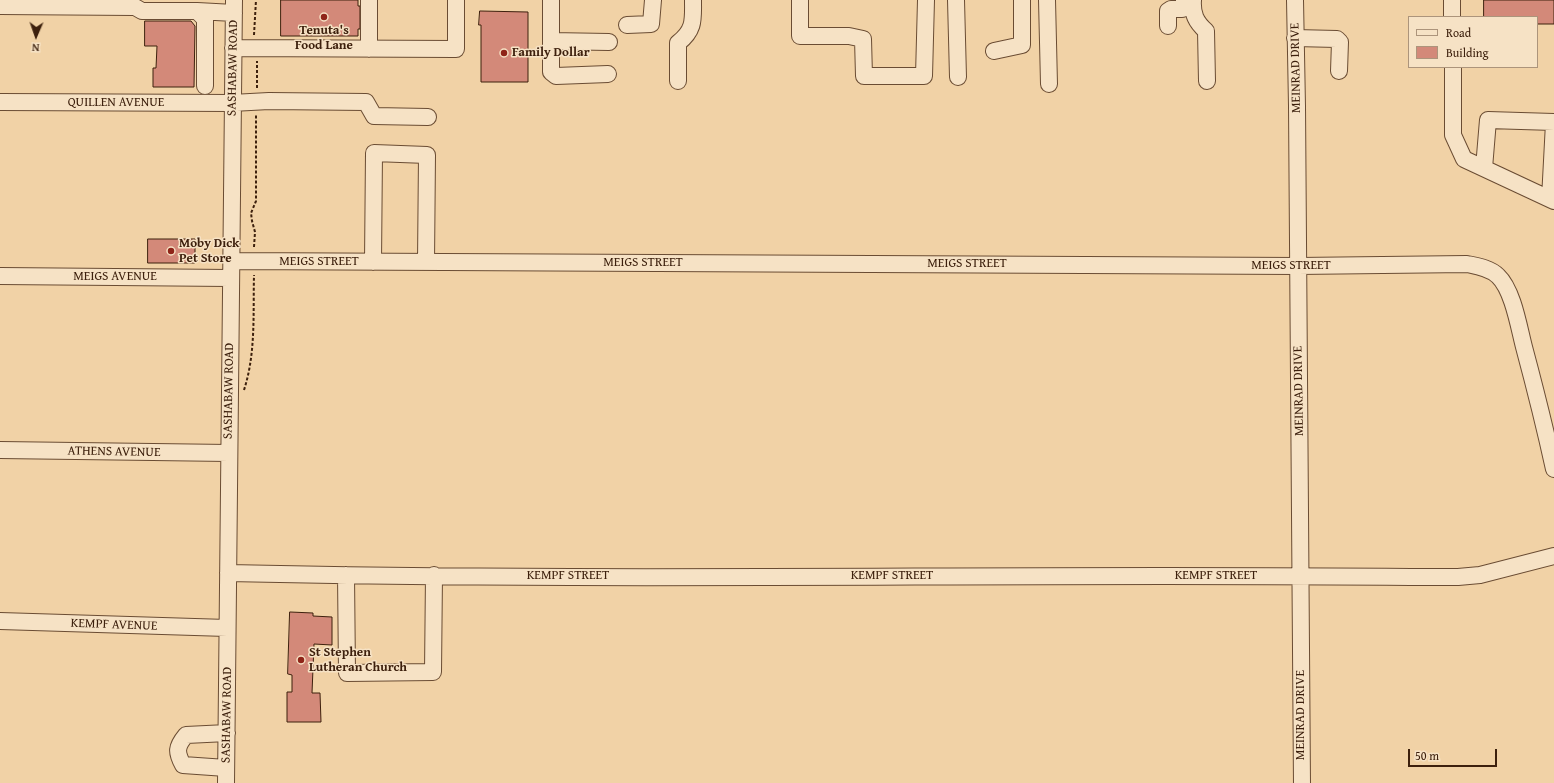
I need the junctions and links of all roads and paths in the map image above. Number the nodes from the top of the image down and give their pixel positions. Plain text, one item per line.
1 (22, 0) edge
2 (50, 0) edge
3 (256, 0) edge
4 (369, 0) edge
5 (456, 0) edge
6 (551, 0) edge
7 (653, 0) edge
8 (693, 0) edge
9 (800, 0) edge
10 (926, 0) edge
11 (956, 0) edge
12 (1022, 0) edge
13 (1047, 0) edge
14 (1184, 0) edge
15 (1193, 0) edge
16 (1295, 0) edge
17 (1452, 0) edge
18 (0, 6) edge
19 (234, 6) edge
20 (197, 11) junction
21 (1452, 16) edge
22 (626, 25) dead end
23 (1168, 26) dead end
24 (1295, 38) junction
25 (551, 41) junction
26 (609, 42) dead end
27 (233, 48) junction
28 (256, 48) junction
29 (369, 49) junction
30 (994, 51) dead end
31 (1453, 68) edge
32 (1340, 71) dead end
33 (608, 74) dead end
34 (958, 77) dead end
35 (678, 81) dead end
36 (1207, 81) dead end
37 (1049, 84) dead end
38 (205, 86) dead end
39 (0, 102) edge
40 (257, 102) junction
41 (232, 103) junction
42 (428, 118) dead end
43 (1554, 123) edge
44 (1484, 168) junction
45 (1552, 200) edge
46 (231, 261) junction
47 (254, 262) junction
48 (373, 262) junction
49 (426, 262) junction
50 (1298, 266) junction
51 (0, 276) edge
52 (230, 278) junction
53 (244, 391) dead end
54 (0, 450) edge
55 (229, 453) junction
56 (1554, 469) edge
57 (1554, 556) edge
58 (228, 573) junction
59 (346, 575) junction
60 (434, 575) junction
61 (1301, 576) junction
62 (0, 621) edge
63 (228, 628) junction
64 (227, 733) junction
65 (226, 776) edge
66 (1302, 783) edge

1 - 2 street
3 - 28 path
4 - 29 street
5 - 29 street
6 - 25 street
7 - 22 street
8 - 35 street
9 - 10 street
11 - 34 street
12 - 30 street
13 - 37 street
14 - 23 street
15 - 36 street
16 - 24 street, MEINRAD DRIVE
17 - 21 street
18 - 20 street
19 - 20 street
19 - 27 street, SASHABAW ROAD
20 - 38 street
24 - 32 street
24 - 50 street, MEINRAD DRIVE
25 - 26 street
25 - 33 street
27 - 28 street
27 - 41 street, SASHABAW ROAD
28 - 29 street
28 - 40 path
31 - 44 street
39 - 41 street, QUILLEN AVENUE
40 - 41 street, QUILLEN AVENUE
40 - 42 street, QUILLEN AVENUE
40 - 47 path
41 - 46 street, SASHABAW ROAD
43 - 44 street
43 - 45 street
44 - 45 street
46 - 47 street, MEIGS STREET
46 - 52 street, SASHABAW ROAD
47 - 48 street, MEIGS STREET
47 - 53 path
48 - 49 street, MEIGS STREET
48 - 49 street
49 - 50 street, MEIGS STREET
50 - 56 street, MEIGS STREET
50 - 61 street, MEINRAD DRIVE
51 - 52 street, MEIGS AVENUE
52 - 55 street, SASHABAW ROAD
54 - 55 street, ATHENS AVENUE
55 - 58 street, SASHABAW ROAD
57 - 61 street, KEMPF STREET
58 - 59 street, KEMPF STREET
58 - 63 street, SASHABAW ROAD
59 - 60 street, KEMPF STREET
59 - 60 street
60 - 61 street, KEMPF STREET
61 - 66 street, MEINRAD DRIVE
62 - 63 street, KEMPF AVENUE
63 - 64 street, SASHABAW ROAD
64 - 65 street, SASHABAW ROAD
64 - 65 street

